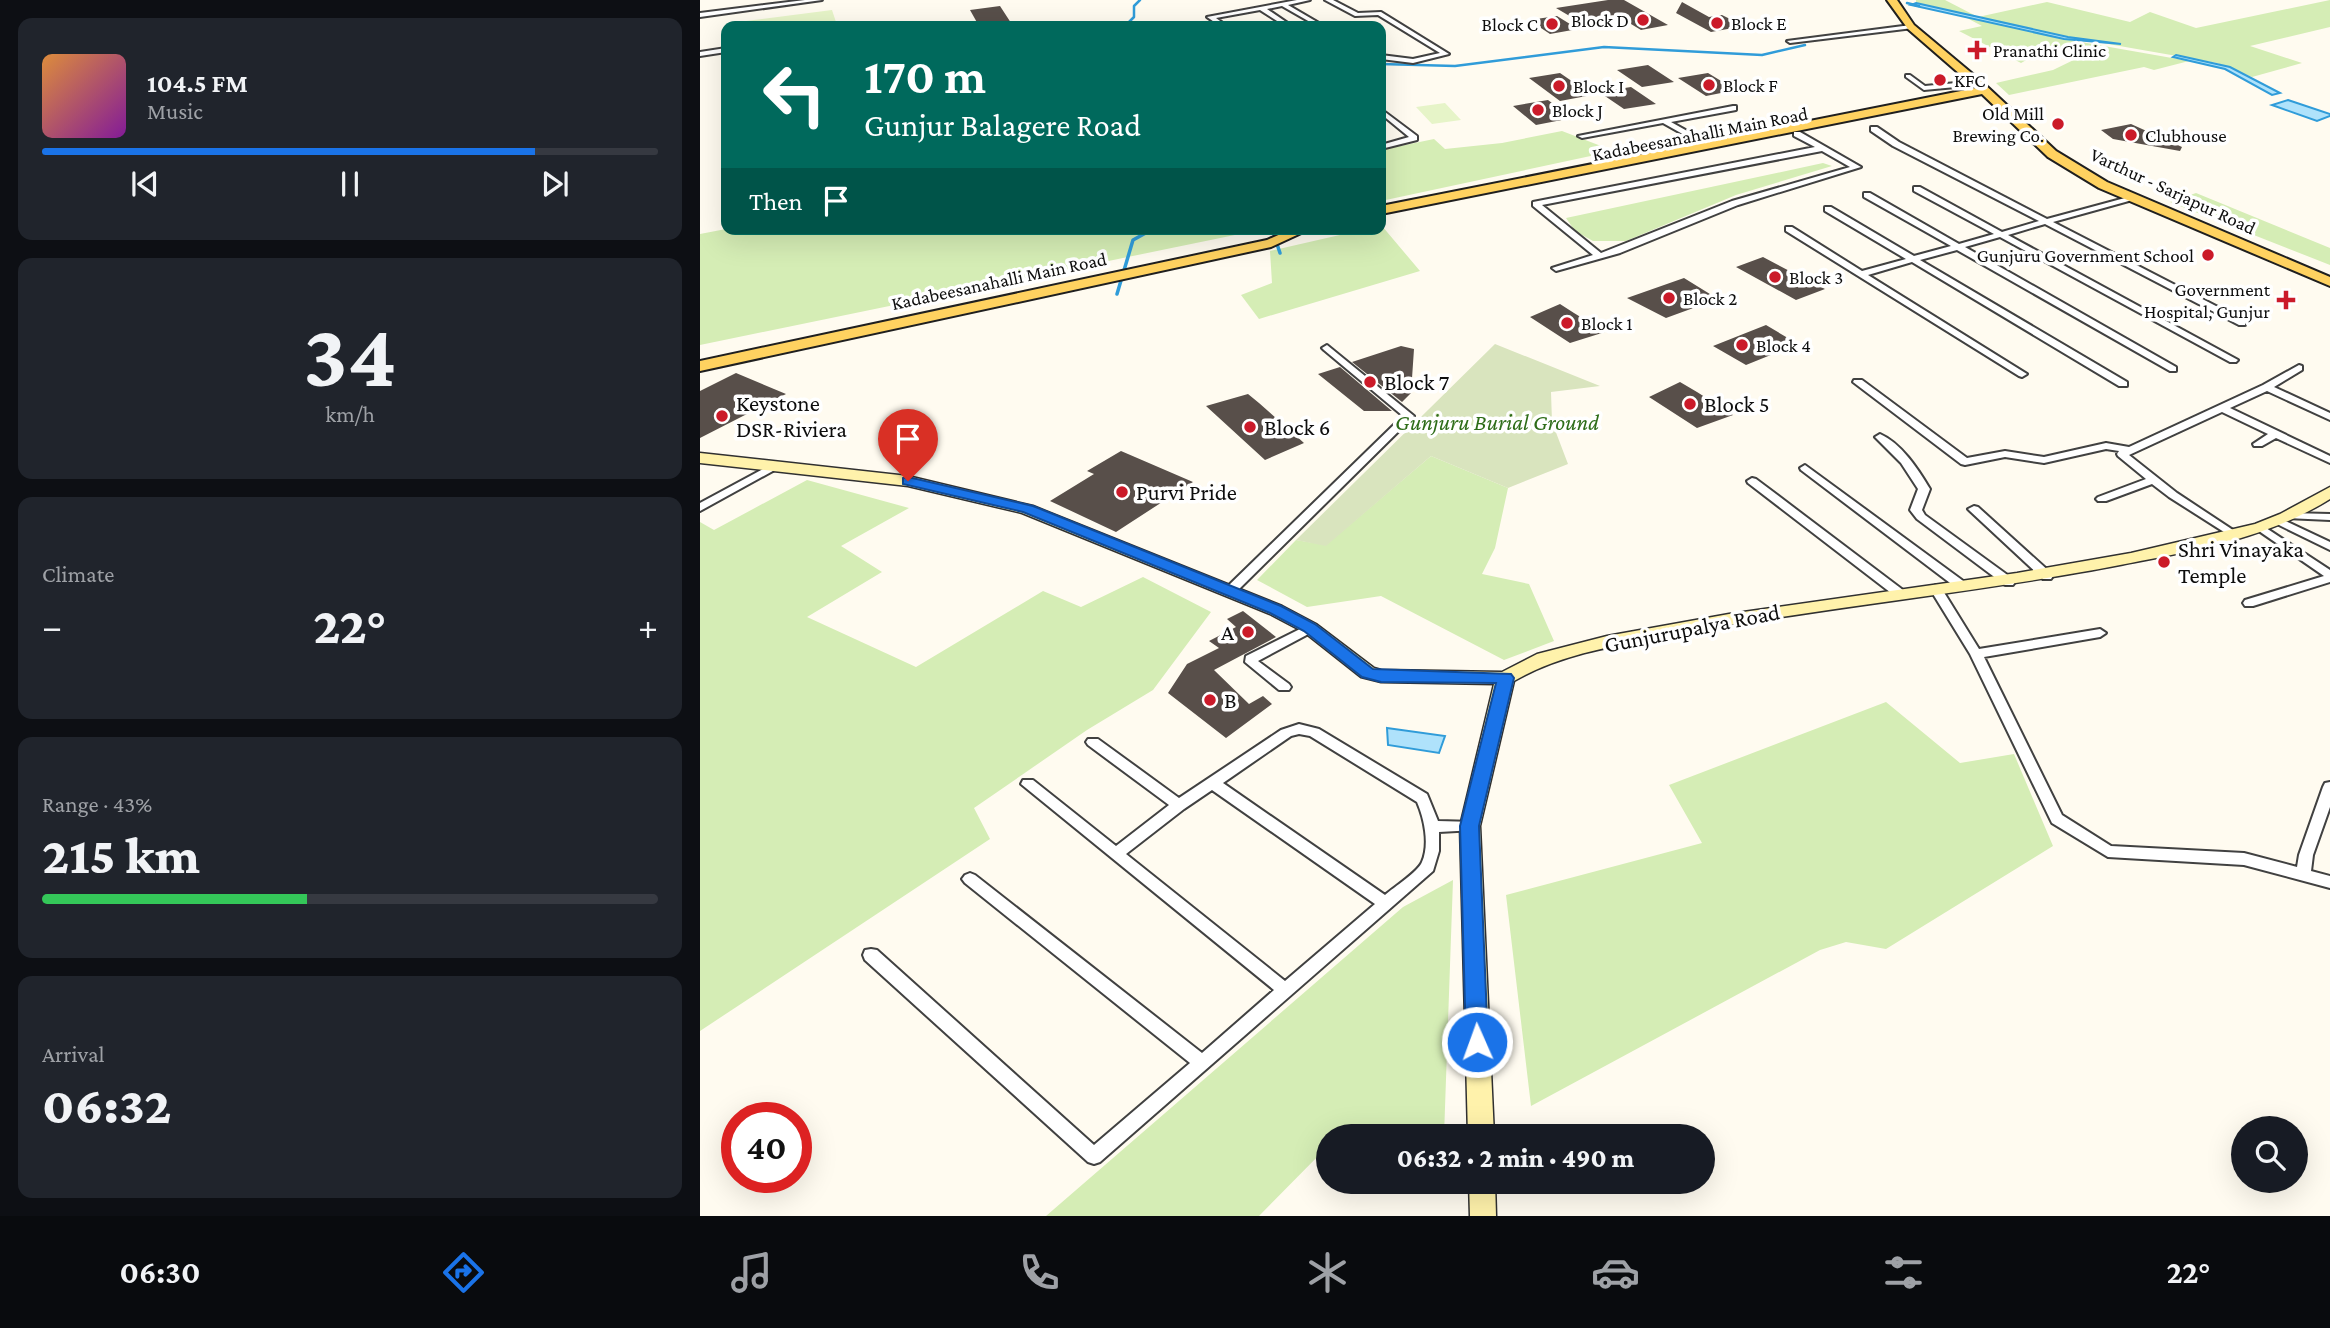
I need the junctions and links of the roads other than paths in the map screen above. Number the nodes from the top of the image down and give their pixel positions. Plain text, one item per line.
1 (819, 0) edge
2 (1276, 0) edge
3 (1307, 0) edge
4 (1328, 0) edge
5 (1892, 0) edge
6 (1283, 4) junction
7 (1261, 8) junction
8 (700, 15) edge
9 (1216, 21) edge
10 (1281, 21) edge
11 (1312, 21) edge
12 (1912, 27) junction
13 (1790, 41) dead end
14 (721, 51) edge
15 (700, 54) edge
16 (1386, 58) edge
17 (1909, 76) dead end
18 (1983, 89) junction
19 (1733, 108) dead end
20 (1386, 115) edge
21 (1664, 121) junction
22 (1874, 129) dead end
23 (1792, 135) junction
24 (1582, 136) dead end
25 (1704, 144) junction
26 (1386, 146) edge
27 (1824, 147) junction
28 (1814, 150) junction
29 (1842, 173) junction
30 (1917, 190) dead end
31 (1867, 195) dead end
32 (2133, 197) junction
33 (1418, 203) junction
34 (1828, 209) dead end
35 (1386, 210) edge
36 (2046, 222) junction
37 (1789, 229) dead end
38 (1263, 235) edge
39 (1290, 235) edge
40 (1999, 235) junction
41 (1958, 246) junction
42 (1599, 256) junction
43 (1912, 259) junction
44 (1556, 268) dead end
45 (1861, 274) junction
46 (2330, 282) edge
47 (2242, 323) dead end
48 (1328, 348) dead end
49 (700, 356) edge
50 (2232, 360) dead end
51 (700, 366) edge
52 (2299, 368) dead end
53 (2173, 369) dead end
54 (2022, 374) dead end
55 (1858, 382) dead end
56 (2123, 384) dead end
57 (2267, 387) junction
58 (2223, 408) junction
59 (2330, 417) edge
60 (2276, 433) junction
61 (1880, 437) dead end
62 (2258, 444) dead end
63 (2128, 450) junction
64 (700, 458) edge
65 (2329, 458) edge
66 (776, 465) junction
67 (1805, 468) dead end
68 (2153, 480) junction
69 (1752, 481) dead end
70 (2330, 492) edge
71 (2102, 499) dead end
72 (700, 508) edge
73 (1974, 509) dead end
74 (2330, 517) edge
75 (2284, 519) junction
76 (2260, 527) junction
77 (2235, 536) junction
78 (2311, 538) junction
79 (2293, 547) junction
80 (2330, 547) edge
81 (2047, 576) junction
82 (2330, 576) edge
83 (2009, 582) junction
84 (1962, 586) junction
85 (1936, 589) junction
86 (1230, 591) junction
87 (1899, 593) junction
88 (2249, 603) dead end
89 (1310, 628) junction
90 (2100, 633) dead end
91 (1976, 654) junction
92 (1506, 678) junction
93 (1284, 687) dead end
94 (1093, 742) dead end
95 (1213, 783) junction
96 (1028, 784) dead end
97 (2330, 787) edge
98 (1179, 805) junction
99 (1469, 826) junction
100 (1431, 827) junction
101 (1117, 853) junction
102 (2303, 875) junction
103 (970, 879) dead end
104 (2330, 882) edge
105 (1386, 904) junction
106 (871, 955) dead end
107 (1284, 989) junction
108 (1201, 1062) junction
109 (1481, 1124) edge
110 (1482, 1194) edge
111 (1483, 1216) edge

1 - 8 street
2 - 6 street
3 - 6 street
4 - 16 street
5 - 12 main road, Varthur - Sarjapur Road
6 - 7 street
6 - 11 street
7 - 9 street
7 - 10 street
12 - 13 street
12 - 18 main road, Varthur - Sarjapur Road
14 - 15 street
17 - 18 street
18 - 23 main road, Kadabeesanahalli Main Road
18 - 25 main road, Kadabeesanahalli Main Road
18 - 32 main road, Varthur - Sarjapur Road
19 - 21 street
20 - 26 street
21 - 24 street
21 - 25 street
22 - 36 street
23 - 27 street
23 - 28 street
23 - 33 main road, Kadabeesanahalli Main Road
25 - 33 main road, Kadabeesanahalli Main Road
27 - 28 street
27 - 29 street
28 - 29 street
28 - 42 street
29 - 42 street
30 - 40 street
31 - 41 street
32 - 36 street
32 - 46 main road, Varthur - Sarjapur Road
33 - 35 main road, Kadabeesanahalli Main Road
34 - 43 street
36 - 40 street
36 - 47 street
37 - 45 street
38 - 49 main road, Kadabeesanahalli Main Road
39 - 51 main road, Kadabeesanahalli Main Road
40 - 41 street
40 - 50 street
41 - 43 street
41 - 53 street
42 - 44 street
43 - 45 street
43 - 56 street
45 - 54 street
48 - 86 street
52 - 57 street
55 - 63 street
57 - 58 street
57 - 59 street
58 - 60 street
58 - 63 street
60 - 62 street
60 - 65 street
61 - 83 street
63 - 68 street
64 - 66 street
66 - 72 street
66 - 86 street
67 - 84 street
68 - 71 street
68 - 77 street
69 - 87 street
70 - 75 street, Gunjurupalya Road
73 - 81 street
74 - 75 street
75 - 76 street, Gunjurupalya Road
75 - 78 street
76 - 77 street, Gunjurupalya Road
76 - 79 street
77 - 81 street, Gunjurupalya Road
78 - 79 street
78 - 80 street
79 - 82 street
81 - 83 street, Gunjurupalya Road
82 - 88 street
83 - 84 street, Gunjurupalya Road
84 - 85 street, Gunjurupalya Road
85 - 87 street, Gunjurupalya Road
85 - 91 street
86 - 89 street
87 - 92 street, Gunjurupalya Road
89 - 92 street
89 - 93 street
90 - 91 street
91 - 102 street
92 - 99 street
94 - 98 street
95 - 98 street
95 - 100 street
95 - 105 street
96 - 101 street
97 - 102 street
98 - 101 street
99 - 100 street
99 - 109 street
100 - 105 street
101 - 107 street
102 - 104 street
103 - 108 street
105 - 107 street
106 - 108 street
107 - 108 street
110 - 111 street

